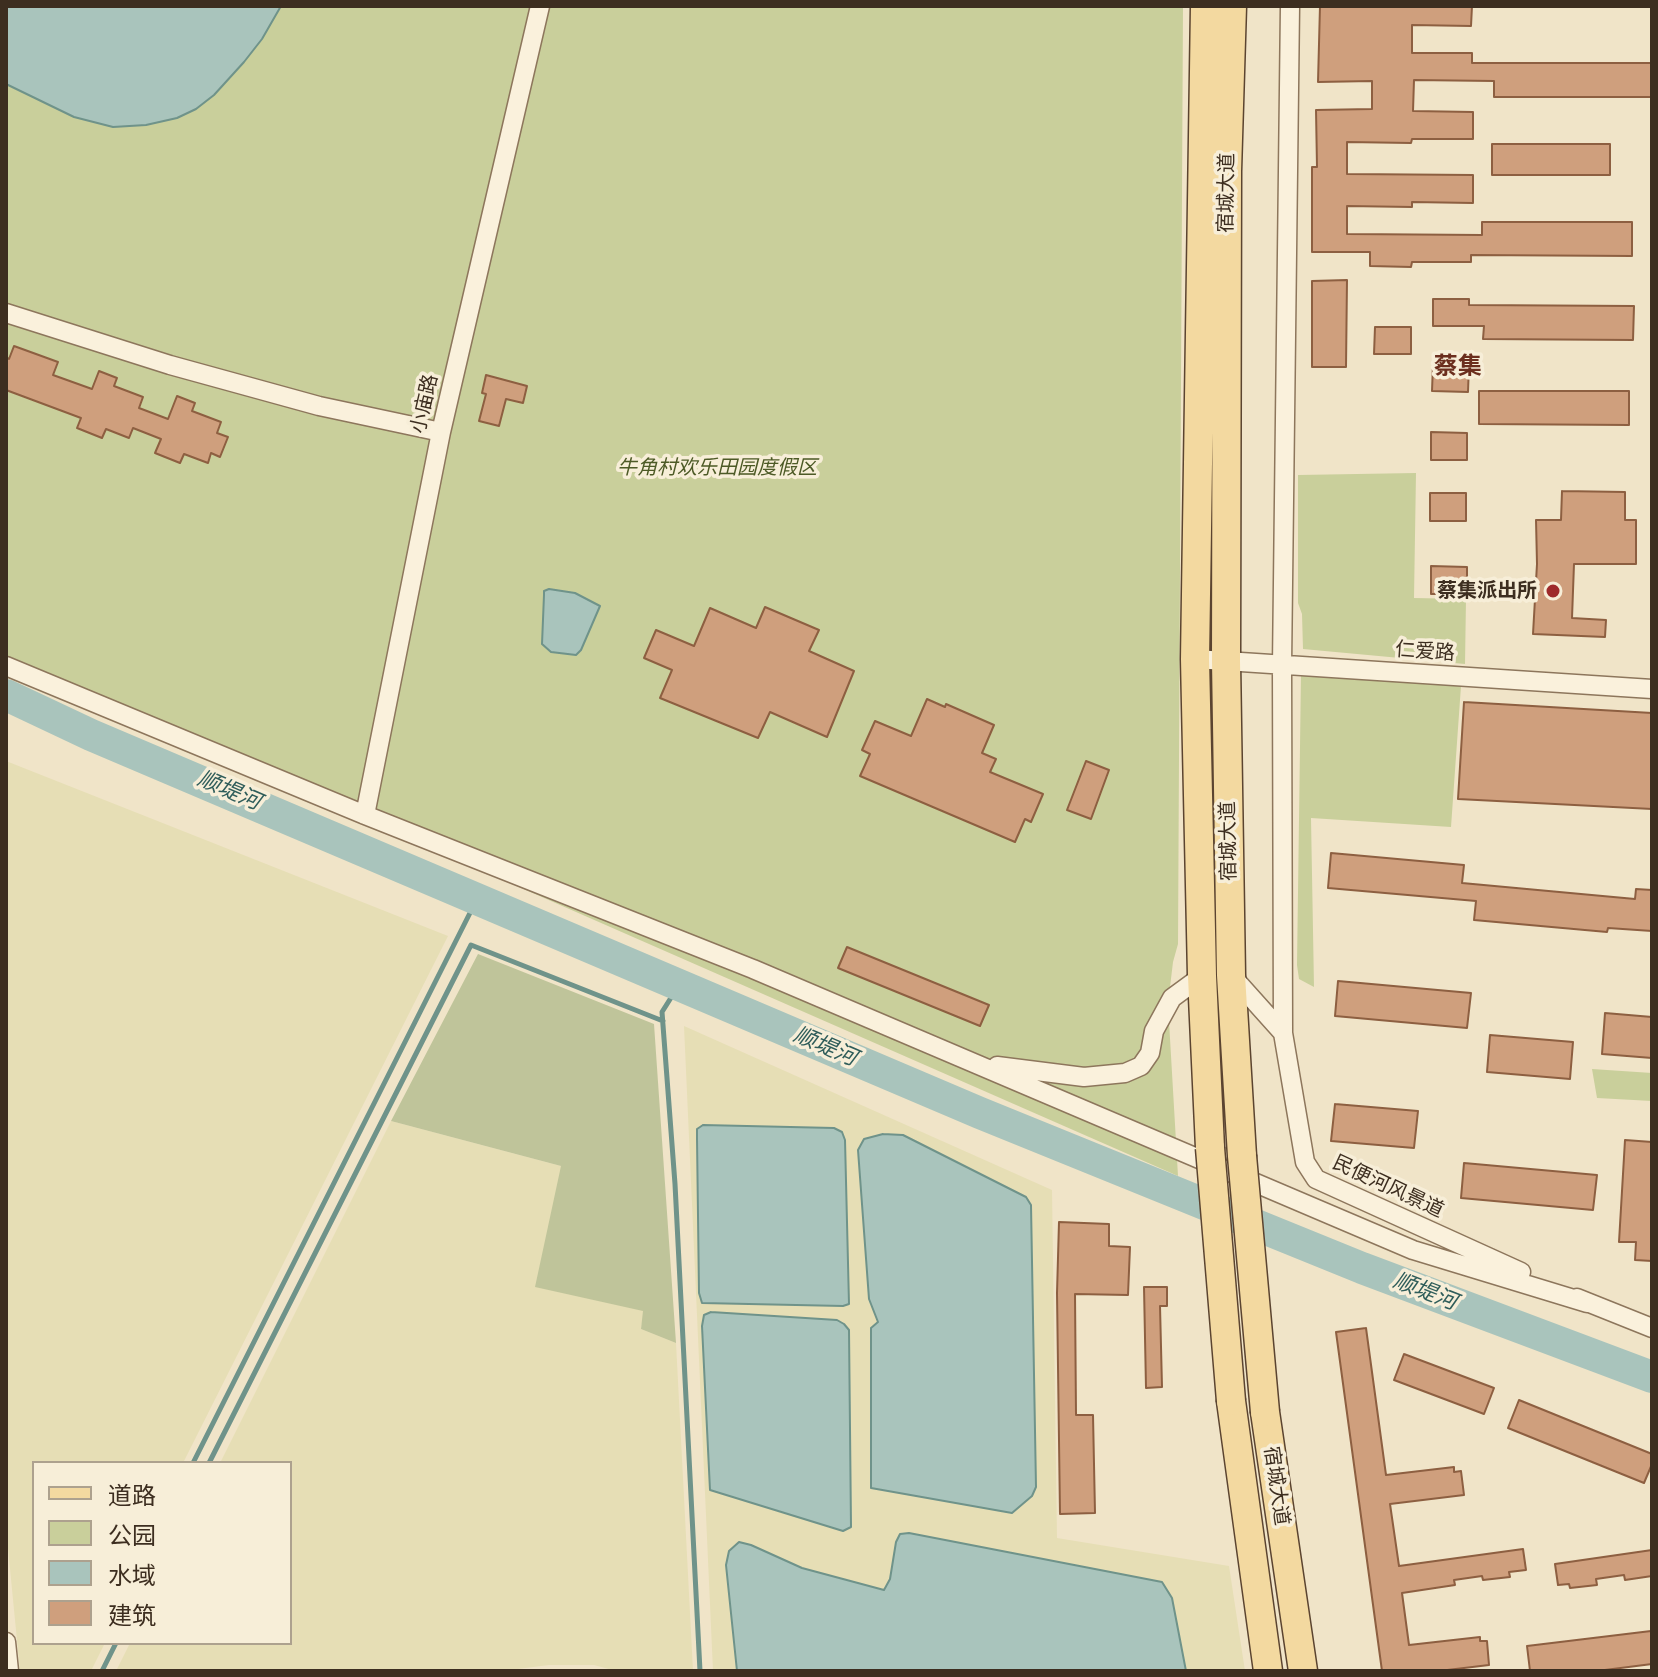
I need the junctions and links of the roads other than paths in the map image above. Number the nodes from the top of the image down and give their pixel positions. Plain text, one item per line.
1 (540, 6) edge
2 (1205, 6) edge
3 (1232, 6) edge
4 (1290, 6) edge
5 (6, 313) edge
6 (441, 432) junction
7 (1195, 659) junction
8 (1226, 661) junction
9 (1282, 665) junction
10 (6, 666) edge
11 (1652, 689) edge
12 (365, 815) junction
13 (1231, 975) junction
14 (1202, 976) junction
15 (1283, 1033) junction
16 (971, 1062) junction
17 (1587, 1303) junction
18 (1652, 1328) edge
19 (6, 1642) edge
20 (9, 1671) edge
21 (1268, 1671) edge
22 (1303, 1671) edge

1 - 6 street, 小庙路
2 - 7 main road, 宿城大道
3 - 8 main road, 宿城大道
4 - 9 street, 民便河风景道
5 - 6 street
6 - 12 street, 小庙路
7 - 8 street, 仁爱路
7 - 14 main road, 宿城大道
8 - 9 street, 仁爱路
8 - 13 main road, 宿城大道
9 - 11 street, 仁爱路
9 - 15 street, 民便河风景道
10 - 12 street
12 - 16 street
13 - 15 street
13 - 22 main road, 宿城大道, bridge
14 - 16 street
14 - 21 main road, 宿城大道, bridge
15 - 17 street, 民便河风景道
16 - 17 street
17 - 18 street, 民便河风景道
19 - 20 street

